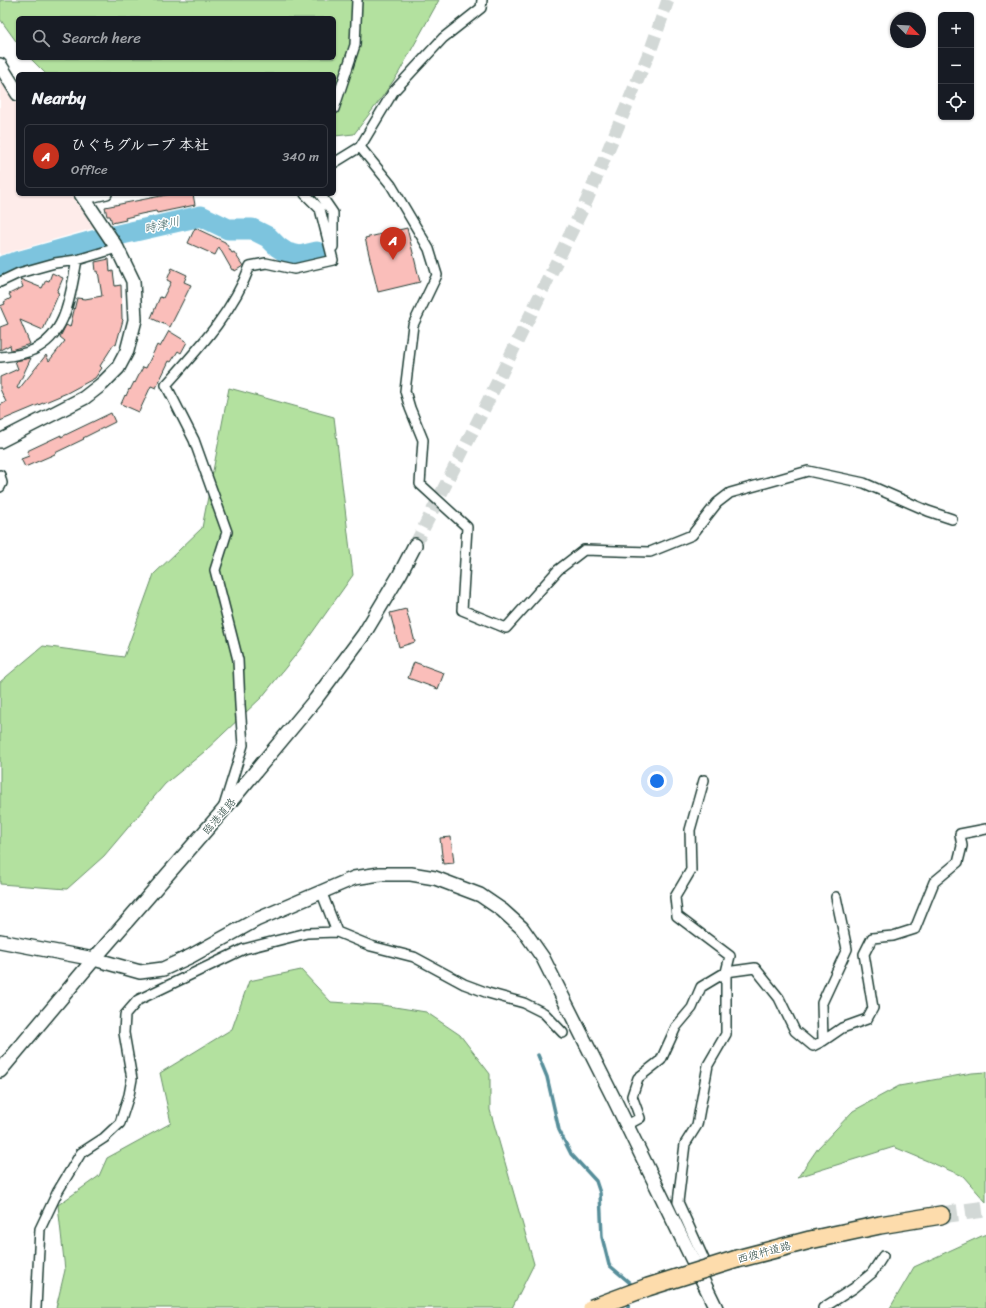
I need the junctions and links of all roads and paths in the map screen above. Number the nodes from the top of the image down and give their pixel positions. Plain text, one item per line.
1 (357, 0) edge
2 (482, 0) edge
3 (0, 65) edge
4 (16, 91) edge
5 (336, 103) edge
6 (360, 147) junction
7 (336, 162) edge
8 (83, 196) edge
9 (307, 196) edge
10 (321, 196) edge
11 (117, 247) junction
12 (77, 260) junction
13 (333, 260) junction
14 (0, 282) edge
15 (0, 357) edge
16 (0, 441) edge
17 (0, 475) edge
18 (0, 487) edge
19 (952, 519) dead end
20 (416, 545) tunnel mouth
21 (704, 780) dead end
22 (222, 813) junction
23 (986, 829) edge
24 (321, 891) junction
25 (836, 897) dead end
26 (337, 932) junction
27 (0, 941) edge
28 (94, 959) junction
29 (726, 972) junction
30 (563, 1033) dead end
31 (823, 1041) junction
32 (0, 1071) edge
33 (627, 1125) junction
34 (941, 1214) tunnel mouth
35 (884, 1256) dead end
36 (700, 1275) junction
37 (36, 1308) edge
38 (592, 1308) edge
39 (716, 1308) edge
40 (824, 1308) edge

1 - 5 street
2 - 6 street
3 - 4 street
6 - 7 street
6 - 19 street
8 - 11 street
9 - 13 street
10 - 13 street
11 - 12 street
11 - 16 street
12 - 14 street
12 - 15 street
13 - 22 street
17 - 18 street
20 - 22 street, 臨港道路
21 - 29 street
22 - 28 street, 臨港道路
23 - 31 street
24 - 26 street
24 - 28 street
24 - 33 street
25 - 31 street
26 - 30 street
26 - 37 street
27 - 28 street
28 - 32 street, 臨港道路
29 - 31 street
29 - 33 street
29 - 36 street
33 - 36 street
34 - 38 highway, 西彼杵道路, bridge
35 - 40 street
36 - 39 street

